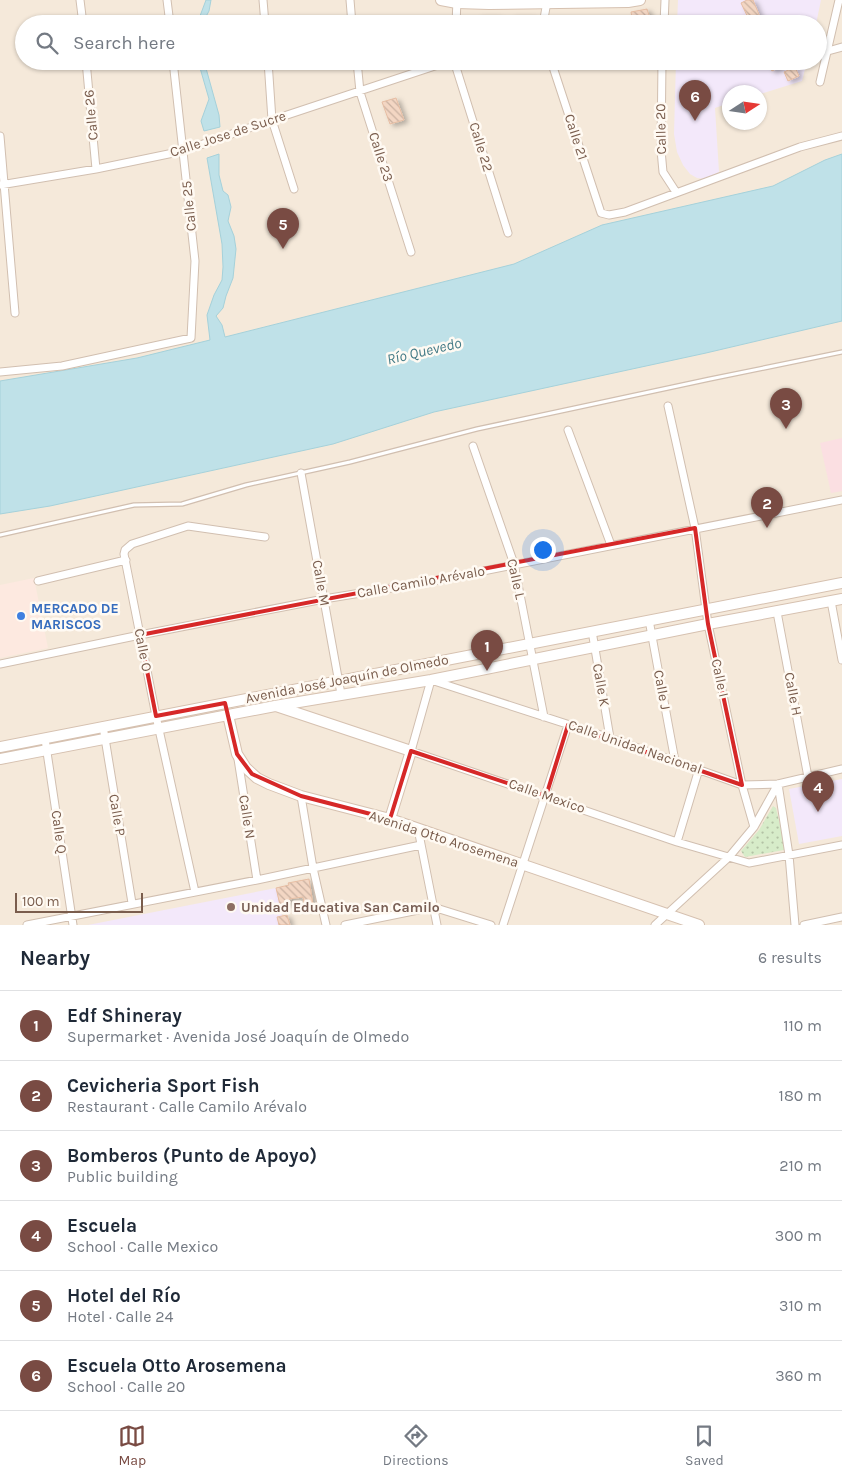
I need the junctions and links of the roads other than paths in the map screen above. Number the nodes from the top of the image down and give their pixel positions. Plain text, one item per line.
1 (80, 0) edge
2 (167, 0) edge
3 (263, 0) edge
4 (350, 0) edge
5 (441, 0) edge
6 (640, 0) edge
7 (665, 0) edge
8 (839, 0) edge
9 (457, 1) edge
10 (547, 2) junction
11 (82, 15) edge
12 (169, 15) edge
13 (264, 15) edge
14 (351, 15) edge
15 (456, 15) edge
16 (545, 15) edge
17 (664, 15) edge
18 (842, 47) edge
19 (828, 51) junction
20 (827, 55) edge
21 (87, 70) edge
22 (174, 70) edge
23 (269, 70) edge
24 (358, 70) edge
25 (424, 70) edge
26 (457, 70) edge
27 (555, 70) edge
28 (662, 70) edge
29 (823, 70) edge
30 (820, 82) dead end
31 (360, 92) junction
32 (272, 120) junction
33 (0, 136) edge
34 (842, 136) edge
35 (182, 151) junction
36 (96, 169) junction
37 (2, 185) edge
38 (294, 189) dead end
39 (676, 192) junction
40 (508, 233) dead end
41 (411, 252) dead end
42 (15, 313) dead end
43 (842, 352) edge
44 (0, 372) edge
45 (668, 406) dead end
46 (568, 430) dead end
47 (473, 446) dead end
48 (301, 473) junction
49 (842, 500) edge
50 (696, 528) junction
51 (0, 535) edge
52 (265, 537) dead end
53 (610, 545) junction
54 (126, 560) junction
55 (514, 564) junction
56 (38, 581) dead end
57 (842, 583) edge
58 (324, 599) junction
59 (842, 599) edge
60 (831, 601) junction
61 (706, 609) junction
62 (777, 612) junction
63 (649, 620) junction
64 (708, 624) junction
65 (592, 631) junction
66 (140, 635) junction
67 (652, 636) junction
68 (530, 643) junction
69 (595, 646) junction
70 (532, 658) junction
71 (842, 660) edge
72 (0, 664) edge
73 (338, 680) junction
74 (430, 680) junction
75 (341, 694) junction
76 (255, 697) junction
77 (275, 706) junction
78 (228, 715) junction
79 (156, 716) junction
80 (544, 717) junction
81 (568, 725) junction
82 (103, 726) junction
83 (159, 728) junction
84 (45, 738) junction
85 (610, 738) junction
86 (104, 739) junction
87 (0, 746) edge
88 (47, 750) junction
89 (411, 751) junction
90 (237, 754) junction
91 (0, 759) edge
92 (675, 761) junction
93 (699, 768) junction
94 (842, 769) edge
95 (808, 777) junction
96 (778, 784) junction
97 (742, 785) junction
98 (301, 796) junction
99 (546, 796) junction
100 (390, 819) junction
101 (754, 828) junction
102 (418, 829) junction
103 (677, 842) junction
104 (421, 845) junction
105 (842, 845) edge
106 (788, 855) junction
107 (729, 857) junction
108 (523, 864) junction
109 (313, 868) junction
110 (257, 880) junction
111 (195, 892) junction
112 (132, 904) junction
113 (433, 908) junction
114 (668, 914) junction
115 (842, 918) edge
116 (72, 921) edge
117 (26, 925) edge
118 (326, 925) edge
119 (345, 925) edge
120 (437, 925) edge
121 (491, 925) edge
122 (503, 925) edge
123 (654, 925) edge
124 (699, 925) edge
125 (795, 925) edge
126 (804, 925) edge

1 - 11 street
2 - 12 street
3 - 13 street
4 - 14 street
5 - 9 main road
6 - 10 main road
7 - 17 street
8 - 19 street
9 - 10 main road
9 - 15 street
10 - 16 street
18 - 19 street
19 - 20 street
21 - 36 street, Calle 26
22 - 35 street, Calle 25
23 - 32 street
24 - 31 street, Calle 23
25 - 31 street, Calle Jose de Sucre
26 - 40 street, Calle 22
27 - 39 street, Calle 21
28 - 39 street, Calle 20
29 - 30 street
31 - 32 street, Calle Jose de Sucre
31 - 41 street, Calle 23
32 - 35 street, Calle Jose de Sucre
32 - 38 street
33 - 37 street
34 - 39 street
35 - 36 street, Calle Jose de Sucre
35 - 44 street, Calle 25
36 - 37 street, Calle Jose de Sucre
37 - 42 street
43 - 48 lane
45 - 50 street, Calle I
46 - 53 street
47 - 55 street, Calle L
48 - 51 lane
48 - 58 street, Calle M
49 - 50 street, Calle Camilo Arévalo
50 - 53 street, Calle Camilo Arévalo
50 - 61 street, Calle I
52 - 54 street
53 - 55 street, Calle Camilo Arévalo
54 - 56 street
54 - 66 street, Calle O
55 - 58 street, Calle Camilo Arévalo
55 - 68 street, Calle L
57 - 61 main road, Avenida José Joaquín de Olmedo
58 - 66 street, Calle Camilo Arévalo
58 - 73 street, Calle M
59 - 60 main road, Avenida José Joaquín de Olmedo
60 - 62 main road, Avenida José Joaquín de Olmedo
60 - 71 street
61 - 63 main road, Avenida José Joaquín de Olmedo
61 - 64 street, Calle I
62 - 64 main road, Avenida José Joaquín de Olmedo
62 - 95 street, Calle H
63 - 65 main road, Avenida José Joaquín de Olmedo
63 - 67 street, Calle J
64 - 67 main road, Avenida José Joaquín de Olmedo
64 - 97 street, Calle I
65 - 68 main road, Avenida José Joaquín de Olmedo
65 - 69 street, Calle K
66 - 72 street, Calle Camilo Arévalo
66 - 79 street, Calle O
67 - 69 main road, Avenida José Joaquín de Olmedo
67 - 92 street, Calle J
68 - 70 street, Calle L
68 - 73 main road, Avenida José Joaquín de Olmedo
69 - 70 main road, Avenida José Joaquín de Olmedo
69 - 85 street, Calle K
70 - 74 main road, Avenida José Joaquín de Olmedo
70 - 80 street, Calle L
73 - 75 street, Calle M
73 - 76 main road, Avenida José Joaquín de Olmedo
74 - 75 main road, Avenida José Joaquín de Olmedo
74 - 80 street, Calle Unidad Nacional
74 - 89 street
75 - 77 main road, Avenida José Joaquín de Olmedo
76 - 77 main road, Calle Mexico
76 - 79 main road, Avenida José Joaquín de Olmedo
77 - 78 main road, Avenida José Joaquín de Olmedo
77 - 89 main road, Calle Mexico
78 - 83 main road, Avenida José Joaquín de Olmedo
78 - 90 main road, Avenida Otto Arosemena
79 - 82 main road, Avenida José Joaquín de Olmedo
79 - 83 street, Calle O
80 - 81 street, Calle Unidad Nacional
81 - 85 street, Calle Unidad Nacional
81 - 99 street
82 - 84 main road, Avenida José Joaquín de Olmedo
82 - 86 street, Calle P
83 - 86 main road, Avenida José Joaquín de Olmedo
83 - 111 street, Calle O
84 - 87 main road, Avenida José Joaquín de Olmedo
84 - 88 street, Calle Q
85 - 92 street, Calle Unidad Nacional
86 - 88 main road, Avenida José Joaquín de Olmedo
86 - 112 street, Calle P
88 - 91 main road, Avenida José Joaquín de Olmedo
88 - 116 street, Calle Q
89 - 99 street, Calle Mexico
89 - 100 main road
90 - 98 main road, Avenida Otto Arosemena
90 - 110 street, Calle N
92 - 93 street, Calle Unidad Nacional
93 - 97 street, Calle Unidad Nacional
93 - 103 street
94 - 95 street, Calle Unidad Nacional
95 - 96 street, Calle Unidad Nacional
96 - 97 street, Calle Unidad Nacional
96 - 101 street
96 - 106 street
97 - 101 street, Calle I
98 - 100 main road, Avenida Otto Arosemena
98 - 109 street
99 - 103 street, Calle Mexico
99 - 108 street
100 - 102 main road, Avenida Otto Arosemena
101 - 107 street
102 - 104 street
102 - 108 main road, Avenida Otto Arosemena
103 - 107 street, Calle Mexico
104 - 109 street
104 - 113 street
105 - 106 street, Calle Mexico
106 - 107 street, Calle Mexico
106 - 125 street
107 - 114 street
108 - 114 main road, Avenida Otto Arosemena
108 - 122 street
109 - 110 street
109 - 118 street
110 - 111 street
111 - 112 street
112 - 116 street
113 - 119 street
113 - 120 street
113 - 121 street
114 - 123 street
114 - 124 main road, Avenida Otto Arosemena
115 - 126 street
116 - 117 street

